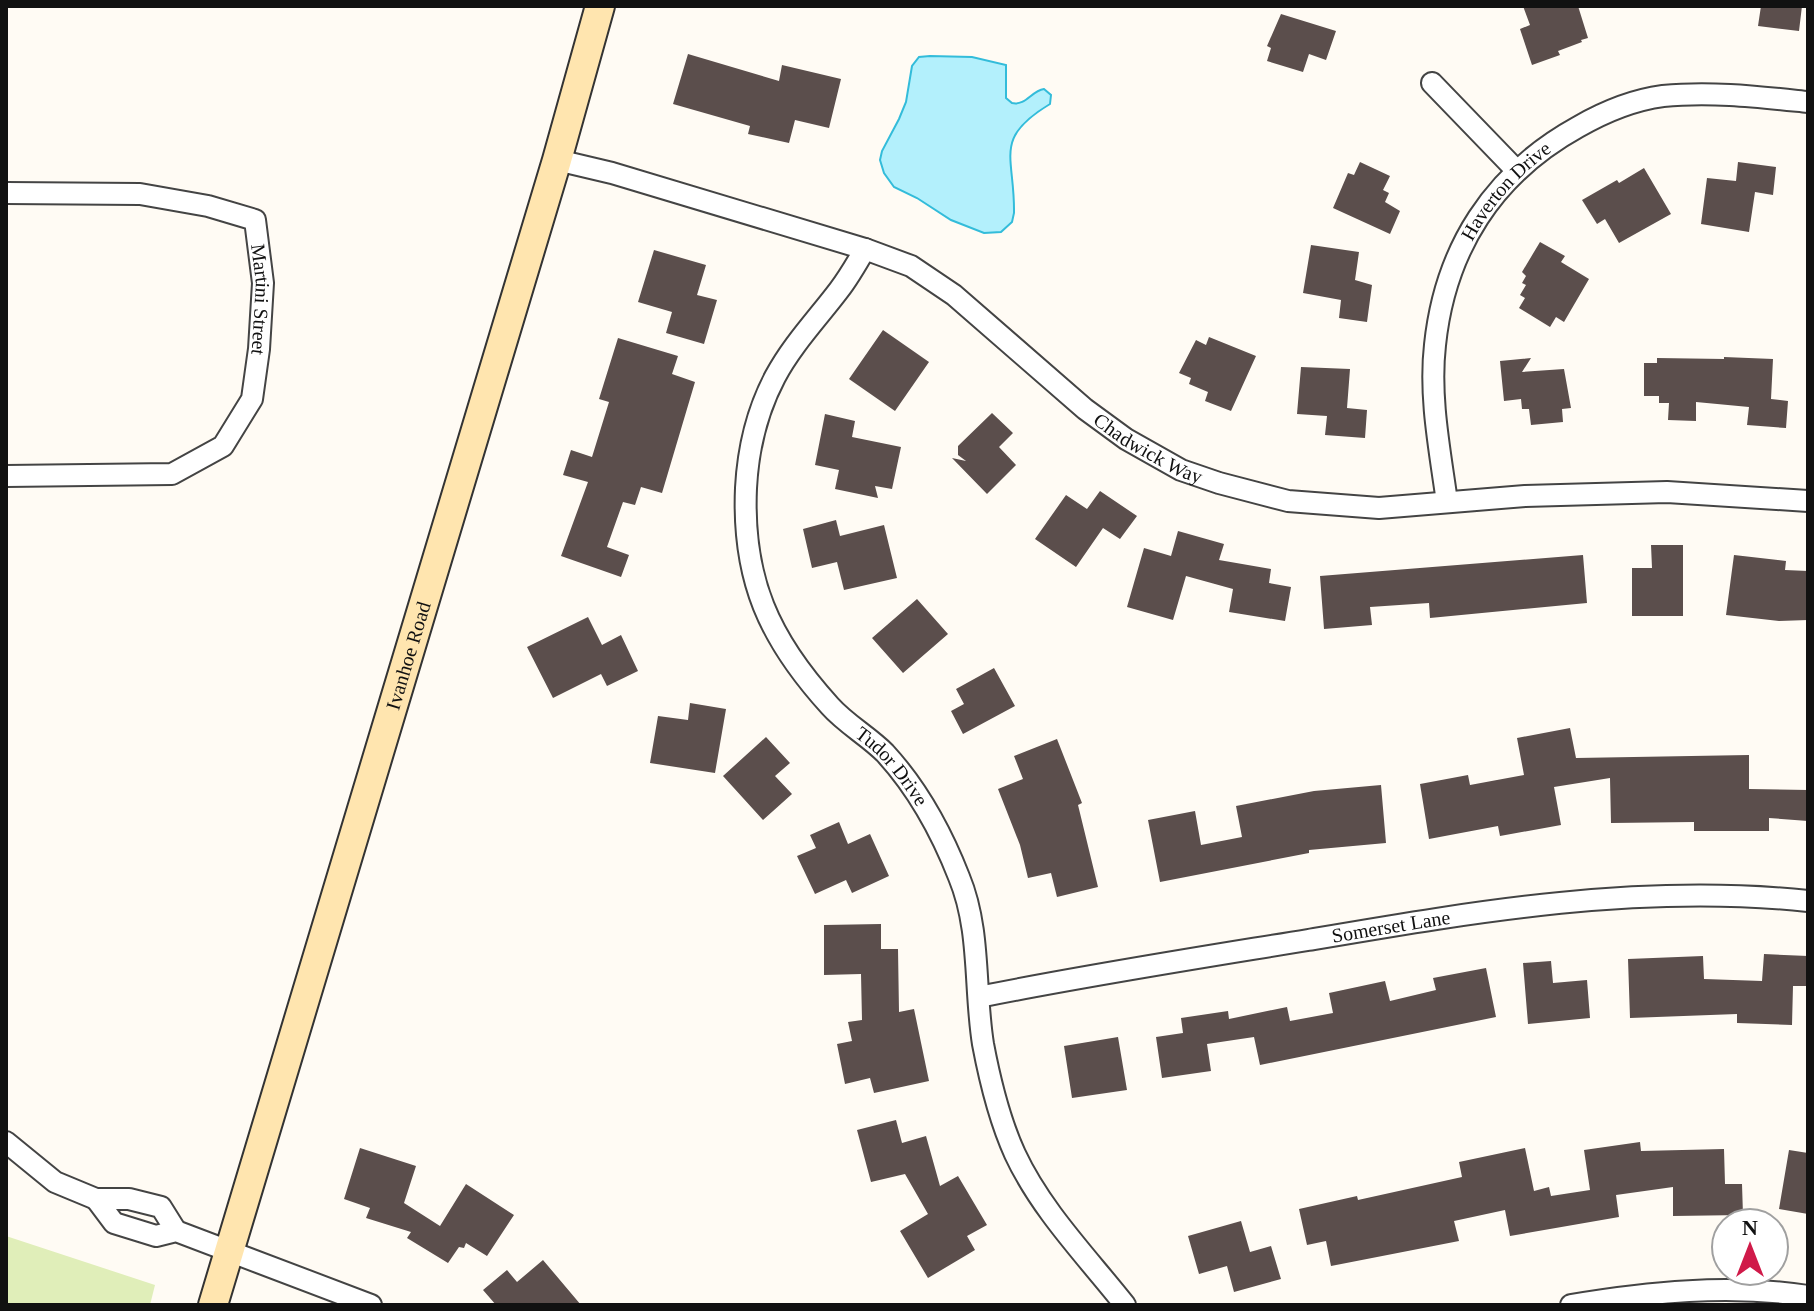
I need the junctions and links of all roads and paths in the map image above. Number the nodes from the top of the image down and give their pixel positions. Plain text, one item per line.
1 (600, 6) edge
2 (1432, 83) dead end
3 (1808, 102) edge
4 (557, 160) junction
5 (1516, 170) junction
6 (6, 193) edge
7 (865, 249) junction
8 (6, 476) edge
9 (1808, 501) edge
10 (1447, 502) junction
11 (1808, 901) edge
12 (979, 997) junction
13 (6, 1142) edge
14 (96, 1199) junction
15 (176, 1231) junction
16 (229, 1250) junction
17 (1808, 1296) edge
18 (213, 1305) edge
19 (371, 1305) edge
20 (1125, 1305) edge
21 (1571, 1305) edge

1 - 4 main road, Ivanhoe Road
2 - 5 street
3 - 5 street, Haverton Drive
4 - 7 street, Chadwick Way
4 - 16 main road, Ivanhoe Road
5 - 10 street, Haverton Drive
6 - 8 street, Martini Street
7 - 10 street, Chadwick Way
7 - 12 street, Tudor Drive
9 - 10 street, Chadwick Way
11 - 12 street, Somerset Lane
12 - 20 street, Tudor Drive
13 - 14 street
14 - 15 street
14 - 15 street
15 - 16 street
16 - 18 main road, Ivanhoe Road
16 - 19 street
17 - 21 street

